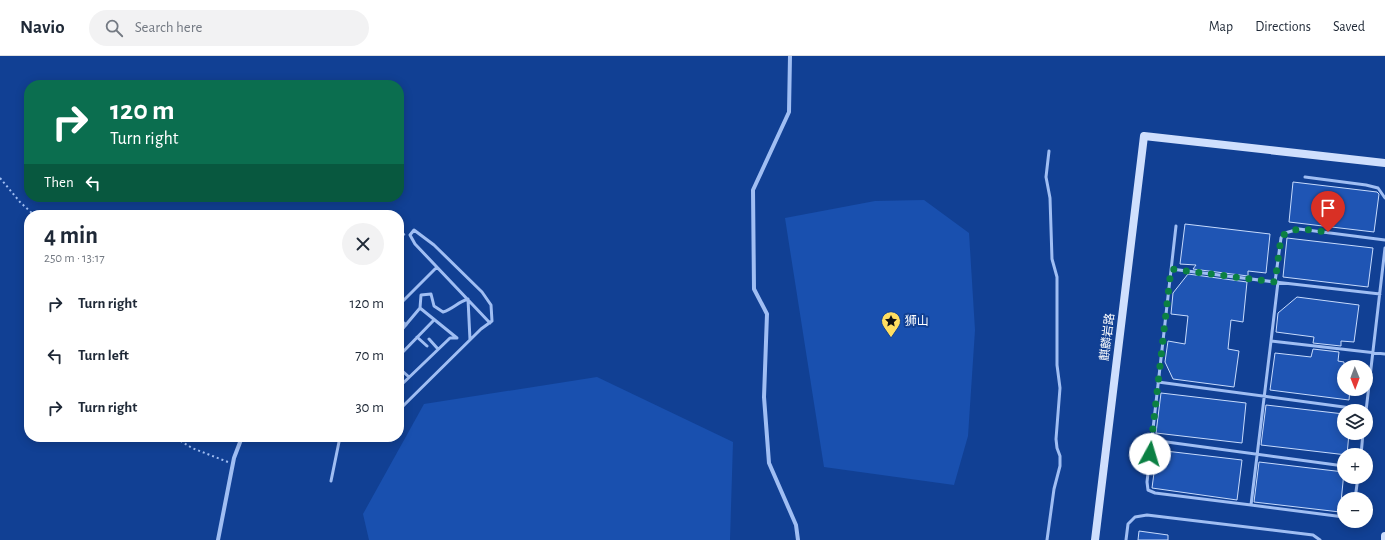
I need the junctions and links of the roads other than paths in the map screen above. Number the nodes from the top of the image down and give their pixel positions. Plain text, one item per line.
1 (790, 56) edge
2 (1049, 151) dead end
3 (1385, 163) edge
4 (1305, 177) dead end
5 (1385, 198) edge
6 (1176, 226) dead end
7 (1385, 240) edge
8 (1385, 248) edge
9 (436, 266) junction
10 (1171, 269) junction
11 (1277, 282) junction
12 (1380, 294) junction
13 (468, 299) junction
14 (404, 300) edge
15 (420, 308) junction
16 (434, 320) junction
17 (490, 323) junction
18 (406, 325) joint
19 (404, 327) edge
20 (417, 337) junction
21 (429, 340) dead end
22 (470, 340) junction
23 (1271, 341) junction
24 (427, 346) dead end
25 (438, 349) junction
26 (404, 351) edge
27 (1373, 353) junction
28 (1385, 354) edge
29 (404, 373) edge
30 (409, 378) junction
31 (404, 382) edge
32 (1158, 382) junction
33 (1264, 396) junction
34 (1367, 404) edge
35 (404, 405) edge
36 (1337, 407) edge
37 (1152, 440) junction
38 (240, 442) edge
39 (339, 442) edge
40 (1257, 454) junction
41 (1337, 465) edge
42 (331, 481) dead end
43 (1250, 505) junction
44 (1337, 516) edge
45 (1385, 536) edge
46 (218, 540) edge
47 (798, 540) edge
48 (1048, 540) edge
49 (1095, 540) edge
50 (1126, 540) edge
51 (1320, 540) edge
52 (1384, 540) edge

1 - 47 street
2 - 48 lane
3 - 49 main road, 麒麟岩路
4 - 5 lane
6 - 10 lane
7 - 11 lane
8 - 12 lane
9 - 13 lane
9 - 14 lane
9 - 17 lane
10 - 11 lane
10 - 32 lane
11 - 12 lane
11 - 23 lane
12 - 27 lane
13 - 15 lane
13 - 17 lane
13 - 22 lane
15 - 16 lane
15 - 18 lane
16 - 20 lane
16 - 25 lane
17 - 22 lane
18 - 19 lane
20 - 24 lane
20 - 26 lane
21 - 25 lane
22 - 35 lane
23 - 27 lane
23 - 33 lane
25 - 30 lane
27 - 28 lane
27 - 34 lane
29 - 30 lane
30 - 31 lane
32 - 33 lane
32 - 37 lane
33 - 36 lane
33 - 40 lane
37 - 40 lane
37 - 43 lane
38 - 46 street
39 - 42 lane
40 - 41 lane
40 - 43 lane
43 - 44 lane
45 - 52 main road
50 - 51 lane

